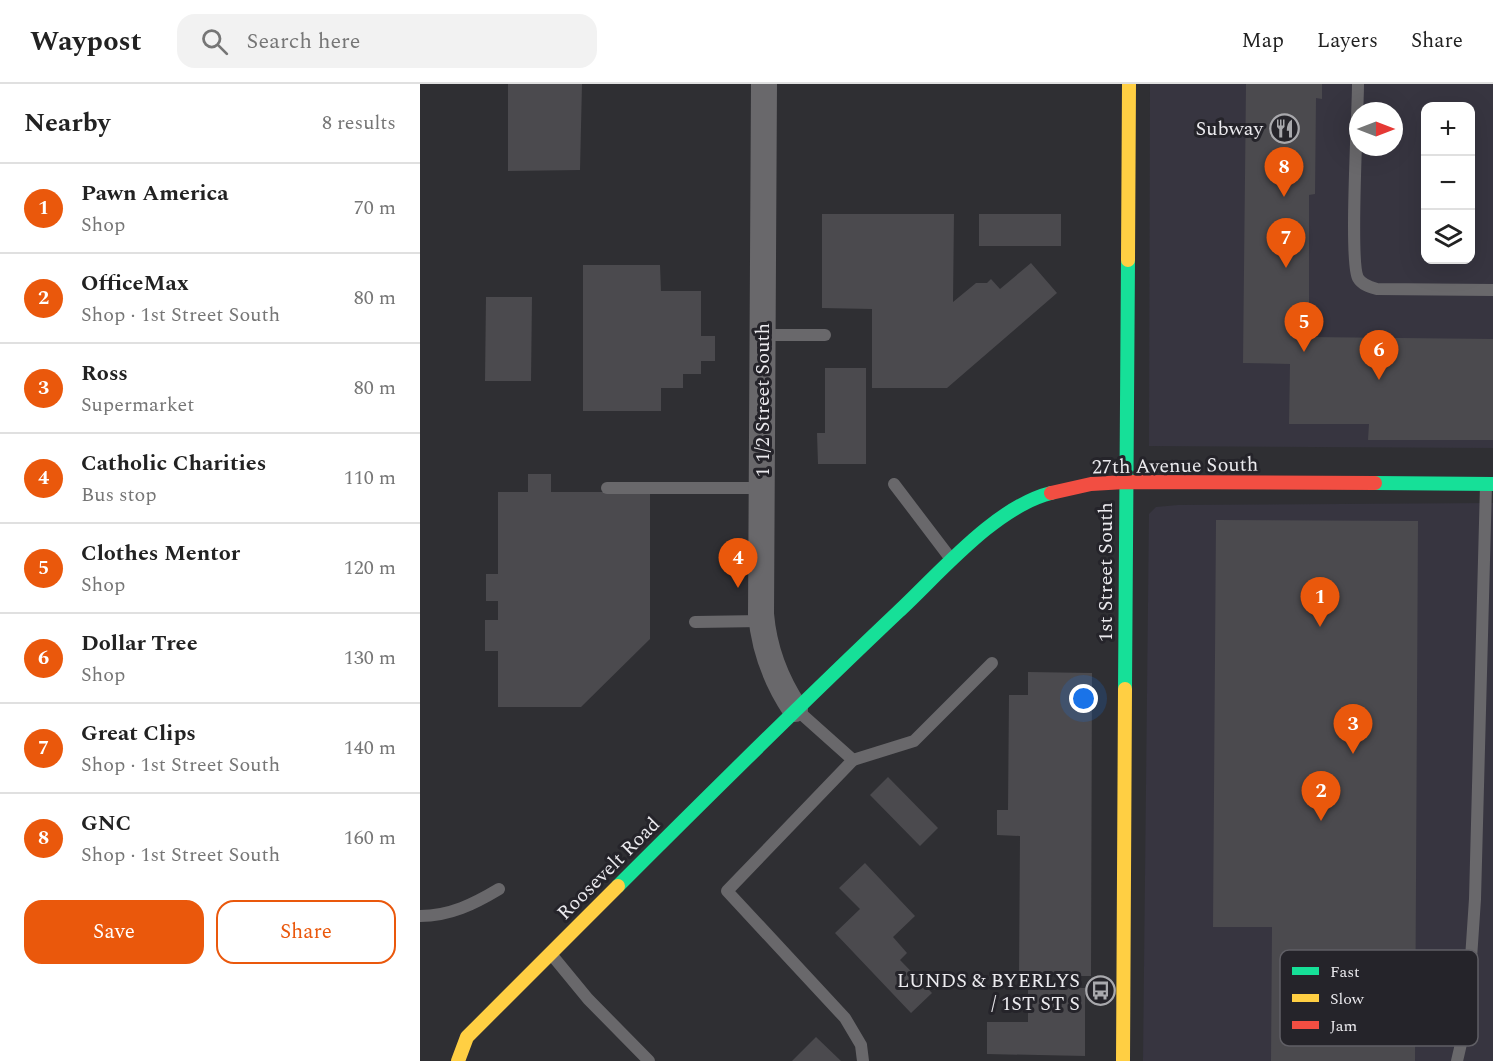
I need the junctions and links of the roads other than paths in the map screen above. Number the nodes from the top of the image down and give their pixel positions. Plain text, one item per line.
1 (764, 84) edge
2 (1129, 84) edge
3 (1359, 84) edge
4 (1493, 290) edge
5 (762, 335) junction
6 (825, 335) dead end
7 (1125, 482) junction
8 (894, 484) dead end
9 (1489, 484) edge
10 (607, 489) dead end
11 (761, 489) junction
12 (953, 561) junction
13 (762, 621) junction
14 (695, 622) dead end
15 (992, 663) dead end
16 (795, 709) junction
17 (854, 760) junction
18 (500, 889) dead end
19 (420, 916) edge
20 (1472, 950) edge
21 (550, 953) junction
22 (458, 1061) edge
23 (649, 1061) edge
24 (863, 1061) edge
25 (1123, 1061) edge

1 - 5 street, 1 1/2 Street South
2 - 7 street, 1st Street South
3 - 4 lane
5 - 6 lane
5 - 11 street, 1 1/2 Street South
7 - 9 street, 27th Avenue South
7 - 12 street, 27th Avenue South
7 - 25 street, 1st Street South
8 - 12 lane
9 - 20 lane
10 - 11 lane
11 - 13 street, 1 1/2 Street South
12 - 16 street, 27th Avenue South
13 - 14 lane
13 - 16 street, 1 1/2 Street South
15 - 17 lane
16 - 17 lane
16 - 21 street, Roosevelt Road
17 - 24 lane
18 - 19 lane
21 - 22 street, Roosevelt Road
21 - 23 lane

